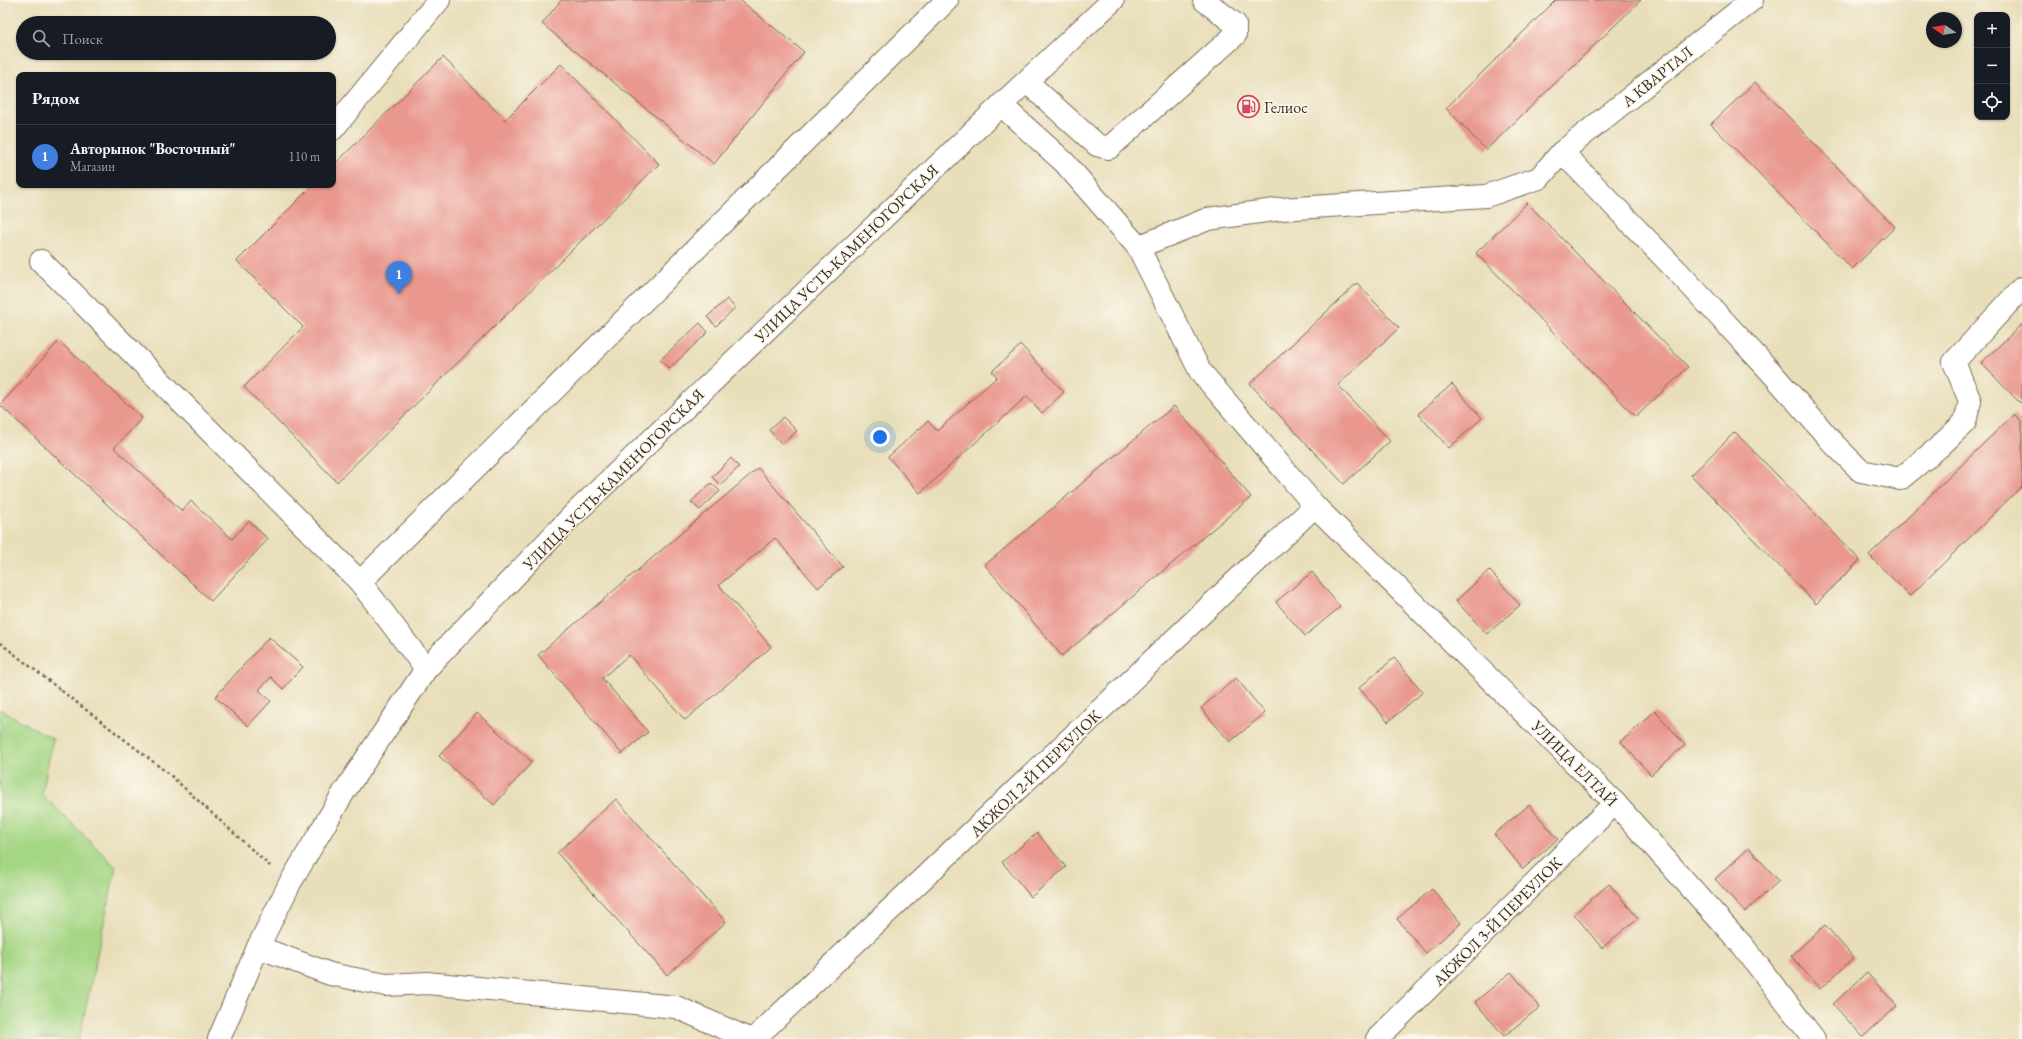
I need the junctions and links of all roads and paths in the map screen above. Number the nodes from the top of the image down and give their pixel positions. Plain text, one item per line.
1 (439, 0) edge
2 (947, 0) edge
3 (1113, 0) edge
4 (1204, 0) edge
5 (1752, 0) edge
6 (1026, 82) junction
7 (1001, 105) junction
8 (336, 125) edge
9 (1562, 152) junction
10 (1138, 246) junction
11 (41, 261) dead end
12 (2022, 288) edge
13 (1315, 506) junction
14 (360, 582) junction
15 (0, 643) edge
16 (426, 669) junction
17 (1615, 803) junction
18 (290, 883) junction
19 (258, 947) junction
20 (219, 1039) edge
21 (749, 1039) edge
22 (754, 1039) edge
23 (1377, 1039) edge
24 (1814, 1039) edge

1 - 8 street
2 - 14 street
3 - 6 street, УЛИЦА УСТЬ-КАМЕНОГОРСКАЯ
4 - 6 street
5 - 9 street, А КВАРТАЛ
6 - 7 street, УЛИЦА УСТЬ-КАМЕНОГОРСКАЯ
7 - 10 street, УЛИЦА ЕЛТАЙ
7 - 16 street, УЛИЦА УСТЬ-КАМЕНОГОРСКАЯ
9 - 10 street, А КВАРТАЛ
9 - 12 street
10 - 13 street, УЛИЦА ЕЛТАЙ
11 - 14 street
13 - 17 street, УЛИЦА ЕЛТАЙ
13 - 22 street, АКЖОЛ 2-Й ПЕРЕУЛОК
14 - 16 street
15 - 18 path
16 - 18 street, УЛИЦА УСТЬ-КАМЕНОГОРСКАЯ
17 - 23 street, АКЖОЛ 3-Й ПЕРЕУЛОК
17 - 24 street, УЛИЦА ЕЛТАЙ
18 - 19 street, УЛИЦА УСТЬ-КАМЕНОГОРСКАЯ
19 - 20 street, УЛИЦА УСТЬ-КАМЕНОГОРСКАЯ
19 - 21 street

